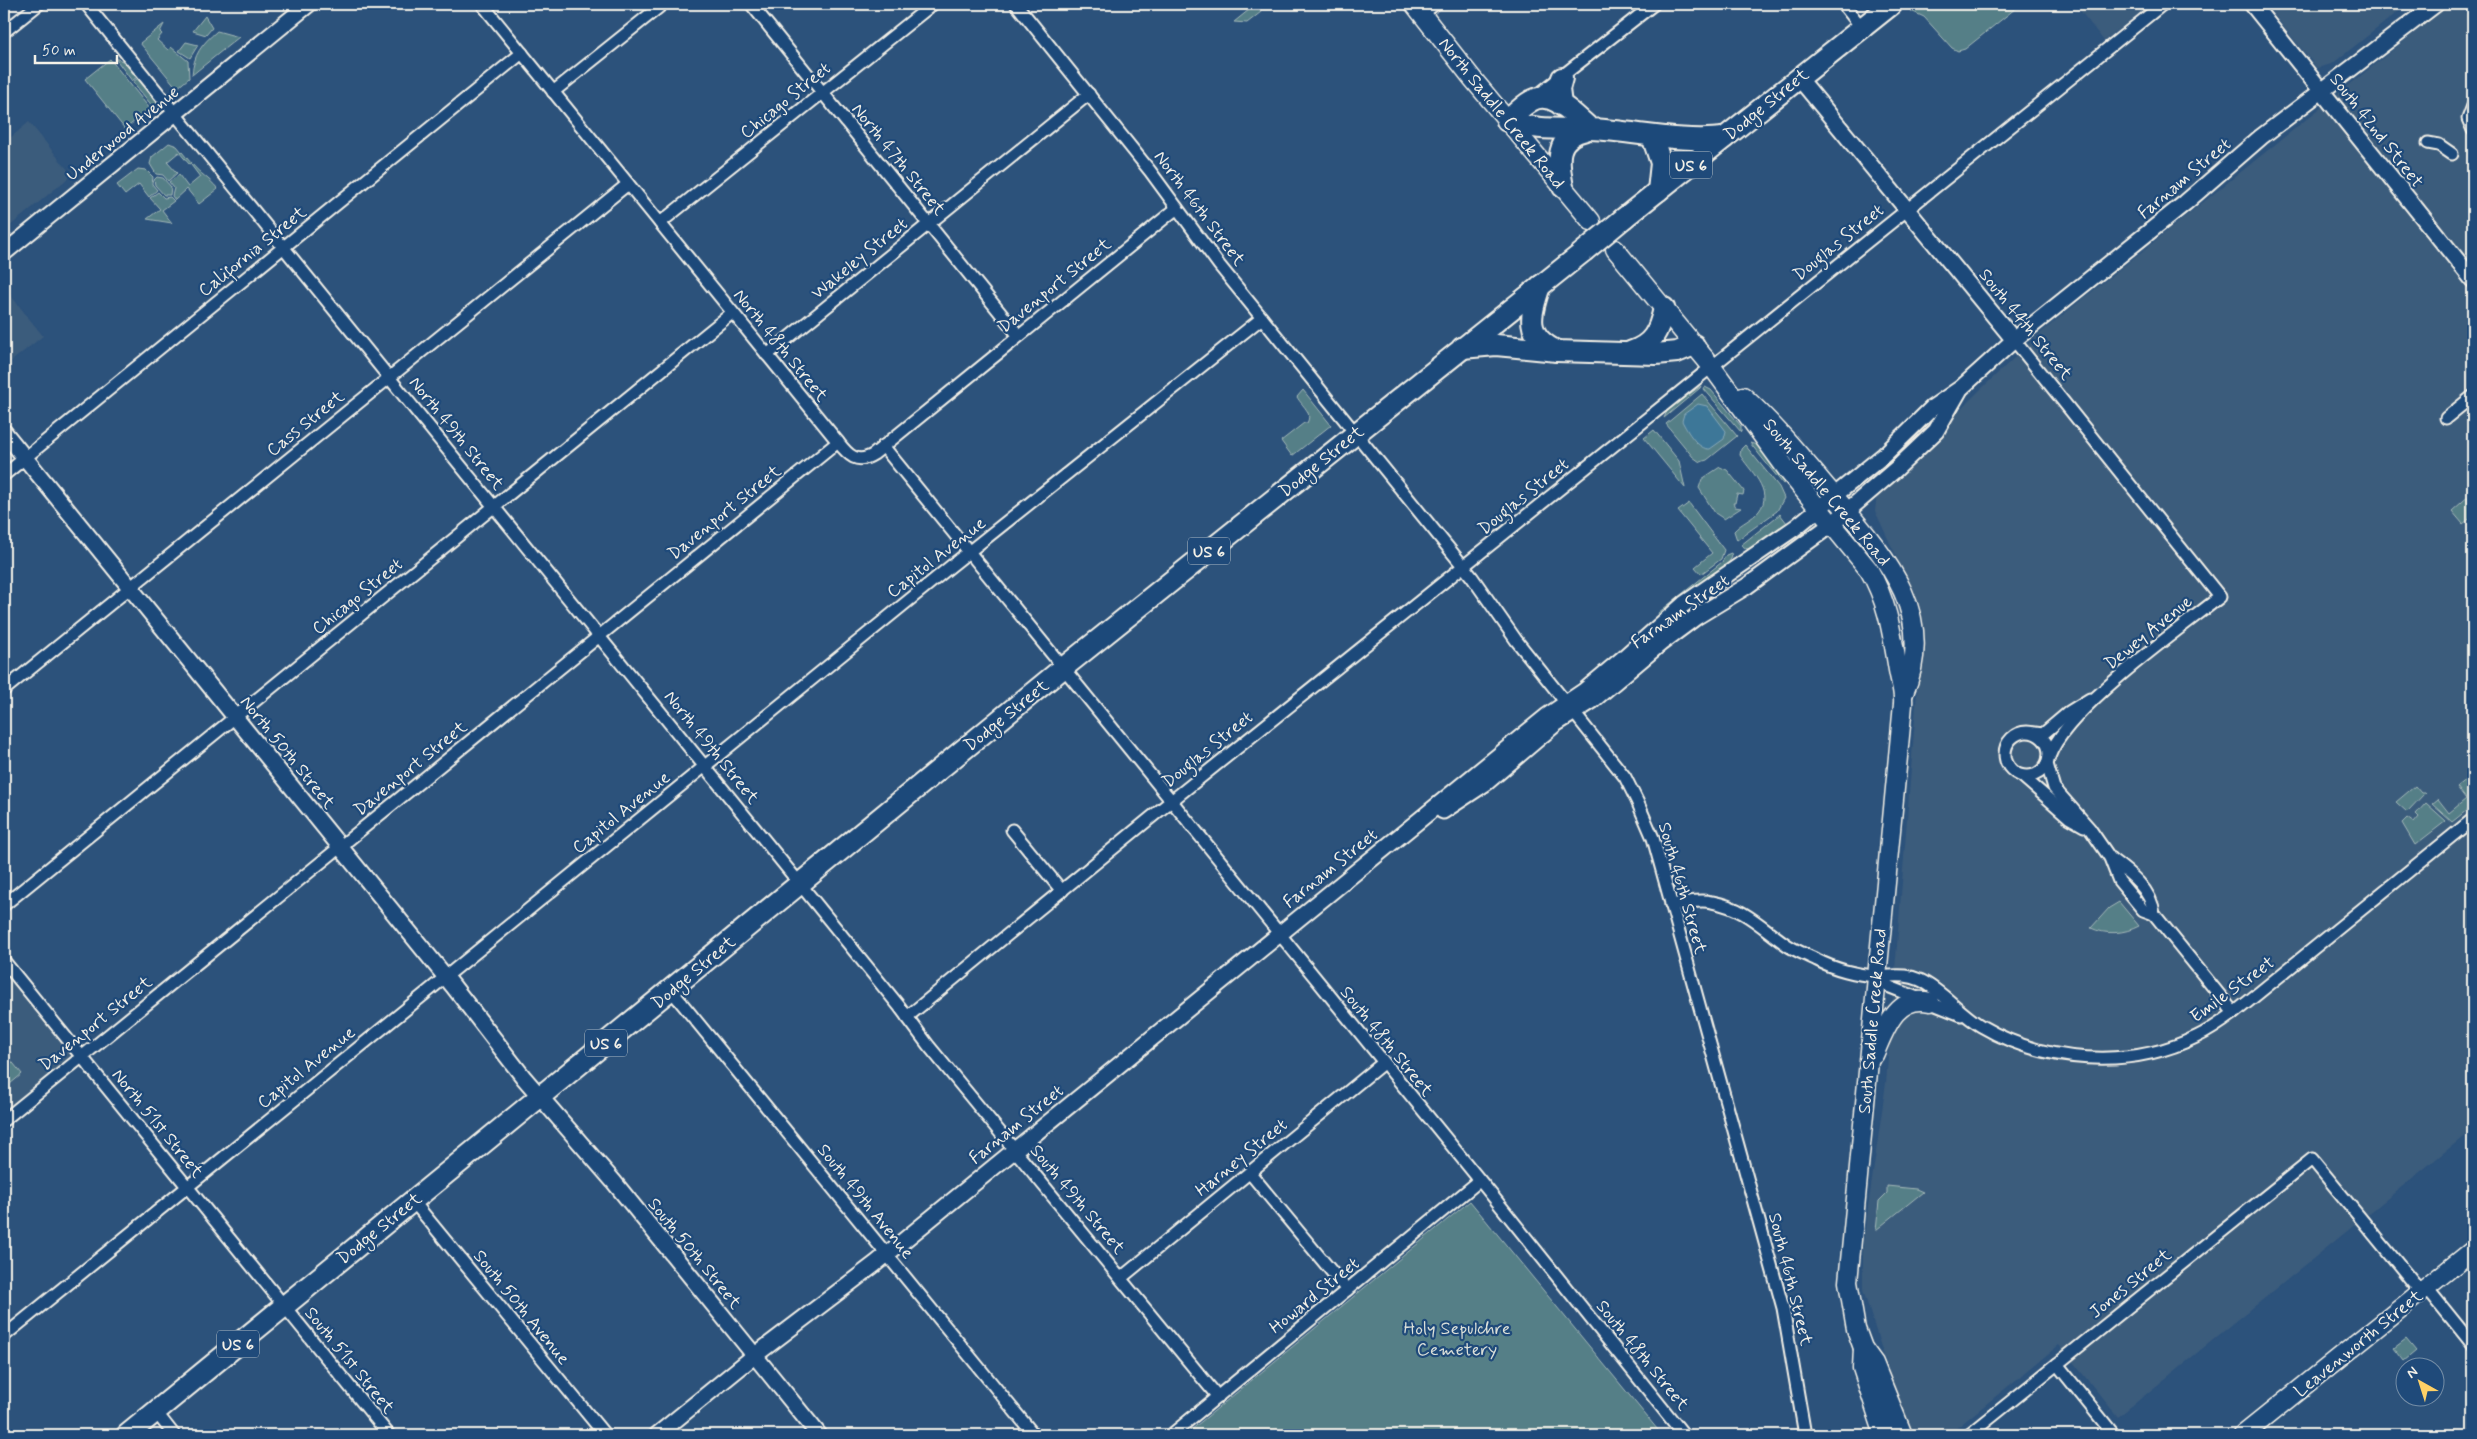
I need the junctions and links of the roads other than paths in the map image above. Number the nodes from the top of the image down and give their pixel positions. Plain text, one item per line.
1 (39, 4) edge
2 (86, 4) edge
3 (309, 4) edge
4 (482, 4) edge
5 (663, 4) edge
6 (751, 4) edge
7 (933, 4) edge
8 (1016, 4) edge
9 (1654, 4) edge
10 (1843, 4) edge
11 (1892, 4) edge
12 (2162, 4) edge
13 (2252, 4) edge
14 (2436, 4) edge
15 (1424, 7) edge
16 (1862, 28) junction
17 (4, 32) edge
18 (522, 53) junction
19 (1562, 78) junction
20 (1799, 78) junction
21 (2322, 91) junction
22 (553, 92) junction
23 (822, 92) junction
24 (1089, 94) junction
25 (1532, 100) junction
26 (1562, 105) junction
27 (2473, 106) edge
28 (175, 114) junction
29 (1507, 121) junction
30 (1591, 129) junction
31 (2473, 130) edge
32 (1652, 136) junction
33 (1724, 138) junction
34 (2428, 143) dead end
35 (2452, 154) dead end
36 (628, 184) junction
37 (1563, 187) junction
38 (1658, 191) junction
39 (1177, 208) junction
40 (1908, 208) junction
41 (1591, 221) dead end
42 (660, 223) junction
43 (929, 224) junction
44 (284, 248) junction
45 (1615, 249) dead end
46 (4, 253) edge
47 (2473, 280) edge
48 (1540, 286) junction
49 (1664, 308) junction
50 (732, 313) junction
51 (1262, 318) junction
52 (1019, 336) junction
53 (2014, 340) junction
54 (1694, 345) junction
55 (1462, 348) junction
56 (1557, 351) junction
57 (1625, 354) junction
58 (767, 355) junction
59 (1712, 367) junction
60 (389, 377) junction
61 (1961, 388) junction
62 (2473, 396) edge
63 (2446, 418) dead end
64 (4, 432) edge
65 (1356, 433) junction
66 (838, 442) junction
67 (883, 446) junction
68 (25, 458) junction
69 (4, 475) edge
70 (1834, 496) junction
71 (494, 507) junction
72 (1818, 508) junction
73 (1848, 511) junction
74 (1832, 524) junction
75 (969, 553) junction
76 (1463, 567) junction
77 (130, 588) junction
78 (2220, 597) joint
79 (600, 636) junction
80 (1063, 668) junction
81 (4, 690) edge
82 (1904, 692) junction
83 (2098, 695) junction
84 (1570, 708) junction
85 (235, 717) junction
86 (2034, 733) junction
87 (2048, 761) junction
88 (705, 766) junction
89 (2022, 776) junction
90 (1170, 802) junction
91 (2473, 820) edge
92 (2090, 829) junction
93 (1012, 830) dead end
94 (341, 847) junction
95 (800, 884) junction
96 (1062, 891) junction
97 (4, 905) edge
98 (1671, 905) junction
99 (1278, 934) junction
100 (4, 961) edge
101 (445, 976) junction
102 (1876, 976) junction
103 (671, 990) junction
104 (1930, 1002) junction
105 (2234, 1013) junction
106 (908, 1018) junction
107 (1969, 1018) junction
108 (82, 1057) junction
109 (1383, 1063) junction
110 (1868, 1067) junction
111 (540, 1097) junction
112 (4, 1120) edge
113 (1015, 1150) junction
114 (1250, 1173) junction
115 (1479, 1181) junction
116 (187, 1186) junction
117 (413, 1201) junction
118 (2473, 1250) edge
119 (887, 1255) junction
120 (1121, 1278) junction
121 (1347, 1290) junction
122 (2424, 1290) junction
123 (284, 1306) junction
124 (4, 1336) edge
125 (2473, 1345) edge
126 (1863, 1348) junction
127 (754, 1356) junction
128 (2057, 1364) junction
129 (1218, 1397) junction
130 (156, 1412) junction
131 (127, 1435) edge
132 (174, 1435) edge
133 (389, 1435) edge
134 (605, 1435) edge
135 (657, 1435) edge
136 (819, 1435) edge
137 (1034, 1435) edge
138 (1171, 1435) edge
139 (1684, 1435) edge
140 (1805, 1435) edge
141 (1884, 1435) edge
142 (1903, 1435) edge
143 (1969, 1435) edge
144 (2114, 1435) edge
145 (2243, 1435) edge

1 - 17 street
2 - 28 street, North 49th Street
3 - 28 main road, Underwood Avenue
4 - 18 street, North 48th Street
5 - 22 street
6 - 23 street, North 47th Street
7 - 23 street, Chicago Street
8 - 24 street, North 46th Street
9 - 19 street
10 - 16 street
11 - 16 highway, Dodge Street / US 6
12 - 40 street, Douglas Street
13 - 21 main road, South 42nd Street
14 - 21 main road, Farnam Street
15 - 29 main road, North Saddle Creek Road
16 - 20 highway, Dodge Street / US 6
18 - 22 street, North 48th Street
18 - 44 street, California Street
19 - 25 street
19 - 26 highway
20 - 33 highway, Dodge Street / US 6
20 - 40 main road, South 44th Street
21 - 47 main road, South 42nd Street
21 - 53 main road, Farnam Street
22 - 36 street, North 48th Street
23 - 42 street, Chicago Street
23 - 43 street, North 47th Street
24 - 39 street, North 46th Street
24 - 43 street, Wakeley Street
25 - 26 highway
25 - 29 highway
26 - 30 highway
27 - 31 street
28 - 44 street, North 49th Street
28 - 46 main road, Underwood Avenue
29 - 30 highway
29 - 37 main road, North Saddle Creek Road
30 - 32 highway
30 - 37 highway
32 - 33 highway
32 - 38 highway
33 - 38 highway, Dodge Street / US 6
34 - 35 street
36 - 42 street, North 48th Street
36 - 60 street, Cass Street
37 - 41 main road, North Saddle Creek Road
38 - 48 highway, Dodge Street / US 6, bridge
39 - 51 street, North 46th Street
39 - 52 street, Davenport Street
40 - 53 main road, South 44th Street
40 - 59 street, Douglas Street
42 - 50 street, North 48th Street
43 - 52 street, North 47th Street
43 - 58 street, Wakeley Street
44 - 60 street, North 49th Street
44 - 68 street, California Street
45 - 49 main road, South Saddle Creek Road
48 - 55 highway, Dodge Street / US 6
48 - 56 highway
49 - 54 main road, South Saddle Creek Road
49 - 57 highway
50 - 58 street, North 48th Street
50 - 71 street, Chicago Street
51 - 65 street, North 46th Street
51 - 75 street, Capitol Avenue
52 - 67 street, Davenport Street
53 - 61 main road, Farnam Street
53 - 78 street, South 44th Street
54 - 57 highway
54 - 59 main road, South Saddle Creek Road
55 - 56 highway
55 - 65 highway, Dodge Street / US 6
56 - 57 highway
58 - 66 street, North 48th Street
59 - 70 main road, South Saddle Creek Road
59 - 72 main road, South Saddle Creek Road
59 - 76 street, Douglas Street
60 - 71 street, North 49th Street
60 - 77 street, Cass Street
61 - 70 main road, Farnam Street
61 - 73 main road, Farnam Street
62 - 63 street
64 - 68 main road, North 50th Street
65 - 76 street, South 46th Street
65 - 80 highway, Dodge Street / US 6
66 - 67 street, North 48th Street
66 - 79 street, Davenport Street
67 - 75 street
68 - 69 street, California Street
68 - 77 main road, North 50th Street
70 - 72 main road, Farnam Street
70 - 73 main road, South Saddle Creek Road
71 - 79 street, North 49th Street
71 - 85 street, Chicago Street
72 - 74 main road, South Saddle Creek Road
72 - 84 main road, Farnam Street
73 - 74 main road, Farnam Street
73 - 82 main road, South Saddle Creek Road
74 - 82 main road, South Saddle Creek Road
74 - 84 main road, Farnam Street
75 - 80 street
75 - 88 street, Capitol Avenue
76 - 84 street, South 46th Street
76 - 90 street, Douglas Street
77 - 81 street, Cass Street
77 - 85 main road, North 50th Street
78 - 83 street, Dewey Avenue
79 - 88 street, North 49th Street
79 - 94 street, Davenport Street
80 - 90 street, South 48th Street
80 - 95 highway, Dodge Street / US 6
82 - 102 main road, South Saddle Creek Road
83 - 86 street, Dewey Avenue
83 - 87 street, Dewey Avenue
84 - 98 street, South 46th Street
84 - 99 main road, Farnam Street
85 - 94 main road, North 50th Street
85 - 97 street, Chicago Street
86 - 87 street
86 - 89 street
87 - 89 street
87 - 92 street
88 - 95 street, North 49th Street
88 - 101 street, Capitol Avenue
89 - 92 street
90 - 96 street, Douglas Street
90 - 99 street, South 48th Street
91 - 105 street, Emile Street
92 - 105 street
93 - 96 street
94 - 101 main road, North 50th Street
94 - 108 street, Davenport Street
95 - 103 highway, Dodge Street / US 6
95 - 106 street, South 49th Street
96 - 106 street, Douglas Street
98 - 102 street, Emile Street
98 - 140 street, South 46th Street
99 - 109 street, South 48th Street
99 - 113 main road, Farnam Street
100 - 108 street, North 51st Street
101 - 111 main road, North 50th Street
101 - 116 street, Capitol Avenue
102 - 104 street, Emile Street
102 - 107 street, Emile Street
102 - 110 main road, South Saddle Creek Road
103 - 111 highway, Dodge Street / US 6
103 - 119 street, South 49th Avenue
104 - 107 street, Emile Street
104 - 110 main road
105 - 107 street, Emile Street
106 - 113 street, South 49th Street
108 - 112 street, Davenport Street
108 - 116 street, North 51st Street
109 - 114 street, Harney Street
109 - 115 street, South 48th Street
110 - 126 main road, South Saddle Creek Road
111 - 117 highway, Dodge Street / US 6
111 - 127 main road, South 50th Street
113 - 119 main road, Farnam Street
113 - 120 street, South 49th Street
114 - 120 street, Harney Street
114 - 121 street
115 - 121 street, Howard Street
115 - 139 street, South 48th Street
116 - 123 street, North 51st Street
116 - 124 street, Capitol Avenue
117 - 123 highway, Dodge Street / US 6
117 - 134 street, South 50th Avenue
118 - 122 main road, Leavenworth Street
119 - 127 main road, Farnam Street
119 - 137 street, South 49th Avenue
120 - 129 street, South 49th Street
121 - 129 street, Howard Street
122 - 125 street
122 - 128 street, Jones Street
122 - 145 main road, Leavenworth Street
123 - 130 highway, Dodge Street / US 6
123 - 133 street, South 51st Street
126 - 141 main road, South Saddle Creek Road
126 - 142 main road, South Saddle Creek Road
127 - 135 main road, Farnam Street
127 - 136 main road, South 50th Street
128 - 143 street, Jones Street
128 - 144 street
129 - 138 street, Howard Street
130 - 131 highway, Dodge Street / US 6
130 - 132 street

